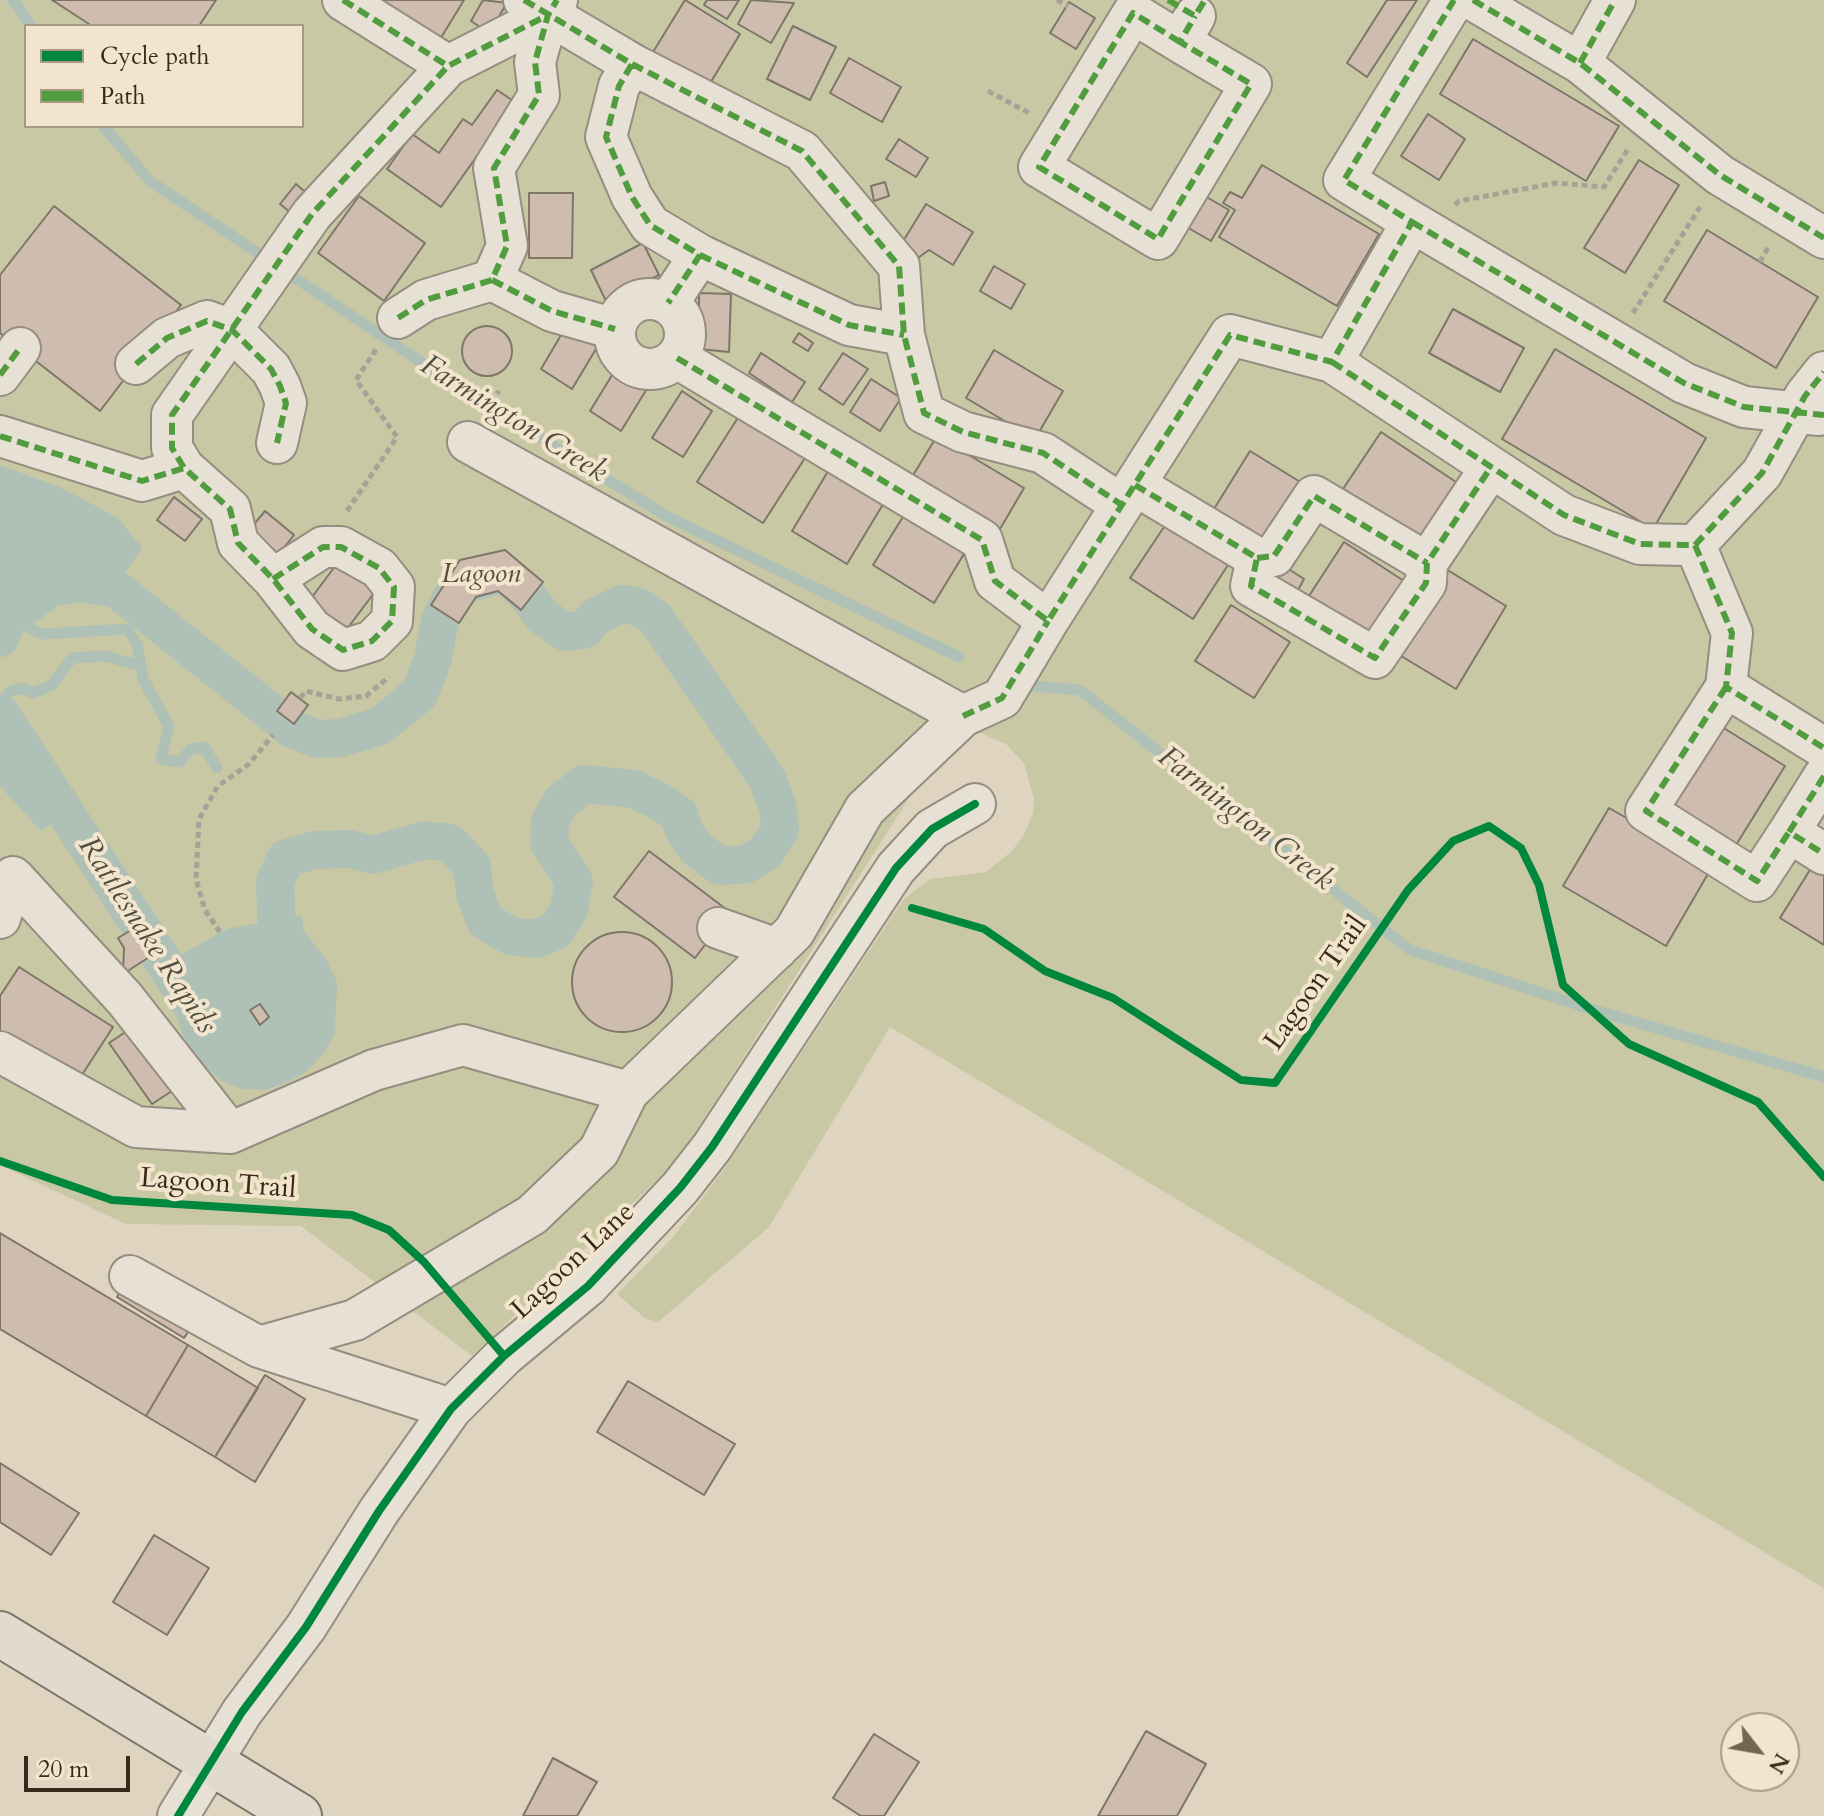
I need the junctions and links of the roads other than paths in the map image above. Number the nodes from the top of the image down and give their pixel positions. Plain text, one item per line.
1 (343, 0) edge
2 (1454, 0) edge
3 (1473, 0) edge
4 (1615, 0) edge
5 (543, 5) edge
6 (1187, 14) edge
7 (1580, 63) junction
8 (632, 64) junction
9 (448, 66) junction
10 (1424, 228) junction
11 (1824, 238) edge
12 (700, 255) junction
13 (492, 280) junction
14 (668, 303) junction
15 (398, 318) dead end
16 (615, 329) junction
17 (232, 330) junction
18 (904, 335) junction
19 (677, 358) junction
20 (1332, 362) junction
21 (136, 364) dead end
22 (1824, 372) edge
23 (1810, 414) edge
24 (0, 436) edge
25 (468, 442) dead end
26 (277, 443) dead end
27 (1491, 467) junction
28 (184, 468) junction
29 (1128, 495) junction
30 (1695, 545) junction
31 (1257, 558) junction
32 (1427, 563) junction
33 (273, 579) junction
34 (1048, 621) junction
35 (1726, 687) junction
36 (963, 716) junction
37 (1822, 750) edge
38 (975, 804) dead end
39 (1789, 832) junction
40 (1824, 854) edge
41 (6, 870) edge
42 (0, 918) edge
43 (718, 928) dead end
44 (777, 949) junction
45 (0, 1052) edge
46 (628, 1092) junction
47 (230, 1133) junction
48 (130, 1276) dead end
49 (259, 1347) junction
50 (451, 1409) junction
51 (0, 1634) edge
52 (211, 1761) junction
53 (178, 1816) edge
54 (299, 1816) edge

1 - 9 street
2 - 10 street
3 - 7 street
4 - 7 street
5 - 8 street
5 - 9 street
5 - 13 street
6 - 6 street
7 - 11 street
8 - 12 street
8 - 18 street
9 - 17 street
10 - 20 street
10 - 23 street
12 - 14 street
12 - 18 street
13 - 15 street
13 - 16 street
14 - 16 street
14 - 19 street
16 - 19 street
17 - 21 street
17 - 26 street
17 - 28 street
18 - 29 street
19 - 34 street
20 - 27 street
20 - 29 street
22 - 23 street
23 - 30 street
24 - 28 street
25 - 36 street
27 - 30 street
27 - 32 street
28 - 33 street
29 - 31 street
29 - 34 street
30 - 35 street
31 - 32 street
31 - 32 street
33 - 33 street
34 - 36 street
35 - 37 street
35 - 39 street
36 - 44 street
37 - 39 street
38 - 50 street, Lagoon Lane
39 - 40 street
41 - 42 street
41 - 47 street
43 - 44 street
44 - 46 street
45 - 47 street
46 - 47 street
46 - 49 street
48 - 49 street
49 - 50 street
50 - 52 street, Lagoon Lane
51 - 52 main road
52 - 53 street, Lagoon Lane
52 - 54 main road

